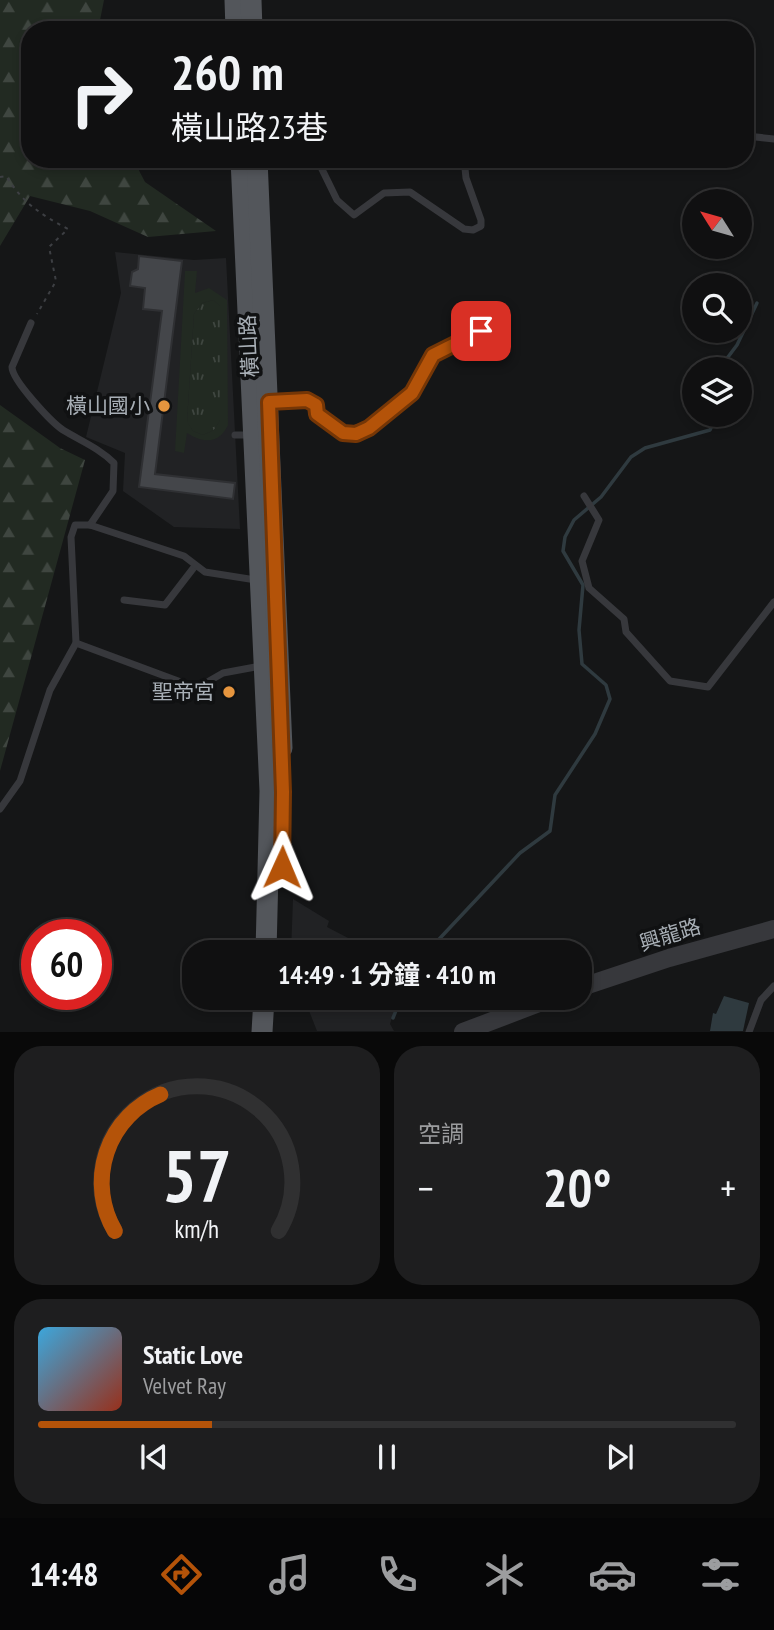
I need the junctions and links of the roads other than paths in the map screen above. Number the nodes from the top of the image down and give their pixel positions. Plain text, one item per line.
1 (235, 0) edge
2 (251, 0) edge
3 (236, 21) edge
4 (251, 21) edge
5 (754, 137) edge
6 (774, 139) edge
7 (241, 168) edge
8 (257, 168) edge
9 (321, 168) edge
10 (465, 168) edge
11 (31, 323) road end
12 (481, 331) dead end
13 (269, 402) junction
14 (253, 435) junction
15 (584, 496) dead end
16 (90, 525) junction
17 (195, 566) junction
18 (267, 582) junction
19 (124, 600) dead end
20 (774, 602) edge
21 (76, 643) junction
22 (272, 665) junction
23 (0, 809) edge
24 (774, 929) edge
25 (266, 940) edge
26 (279, 940) edge
27 (592, 984) edge
28 (774, 986) edge
29 (263, 1010) edge
30 (277, 1010) edge
31 (517, 1010) edge
32 (262, 1031) edge
33 (276, 1031) edge
34 (463, 1031) edge
35 (749, 1031) edge

1 - 3 main road
2 - 4 main road
5 - 6 lane
7 - 14 main road, 橫山路
8 - 13 main road, 橫山路
9 - 10 lane
11 - 16 lane
12 - 13 lane
13 - 14 main road, 橫山路
14 - 18 main road, 橫山路
15 - 20 lane
16 - 17 lane
16 - 21 lane
17 - 18 lane
17 - 19 lane
18 - 22 main road, 橫山路
21 - 22 lane
21 - 23 lane
22 - 25 main road, 橫山路
22 - 26 main road, 橫山路
24 - 27 street, 興龍路
28 - 35 lane
29 - 32 main road
30 - 33 main road
31 - 34 street

